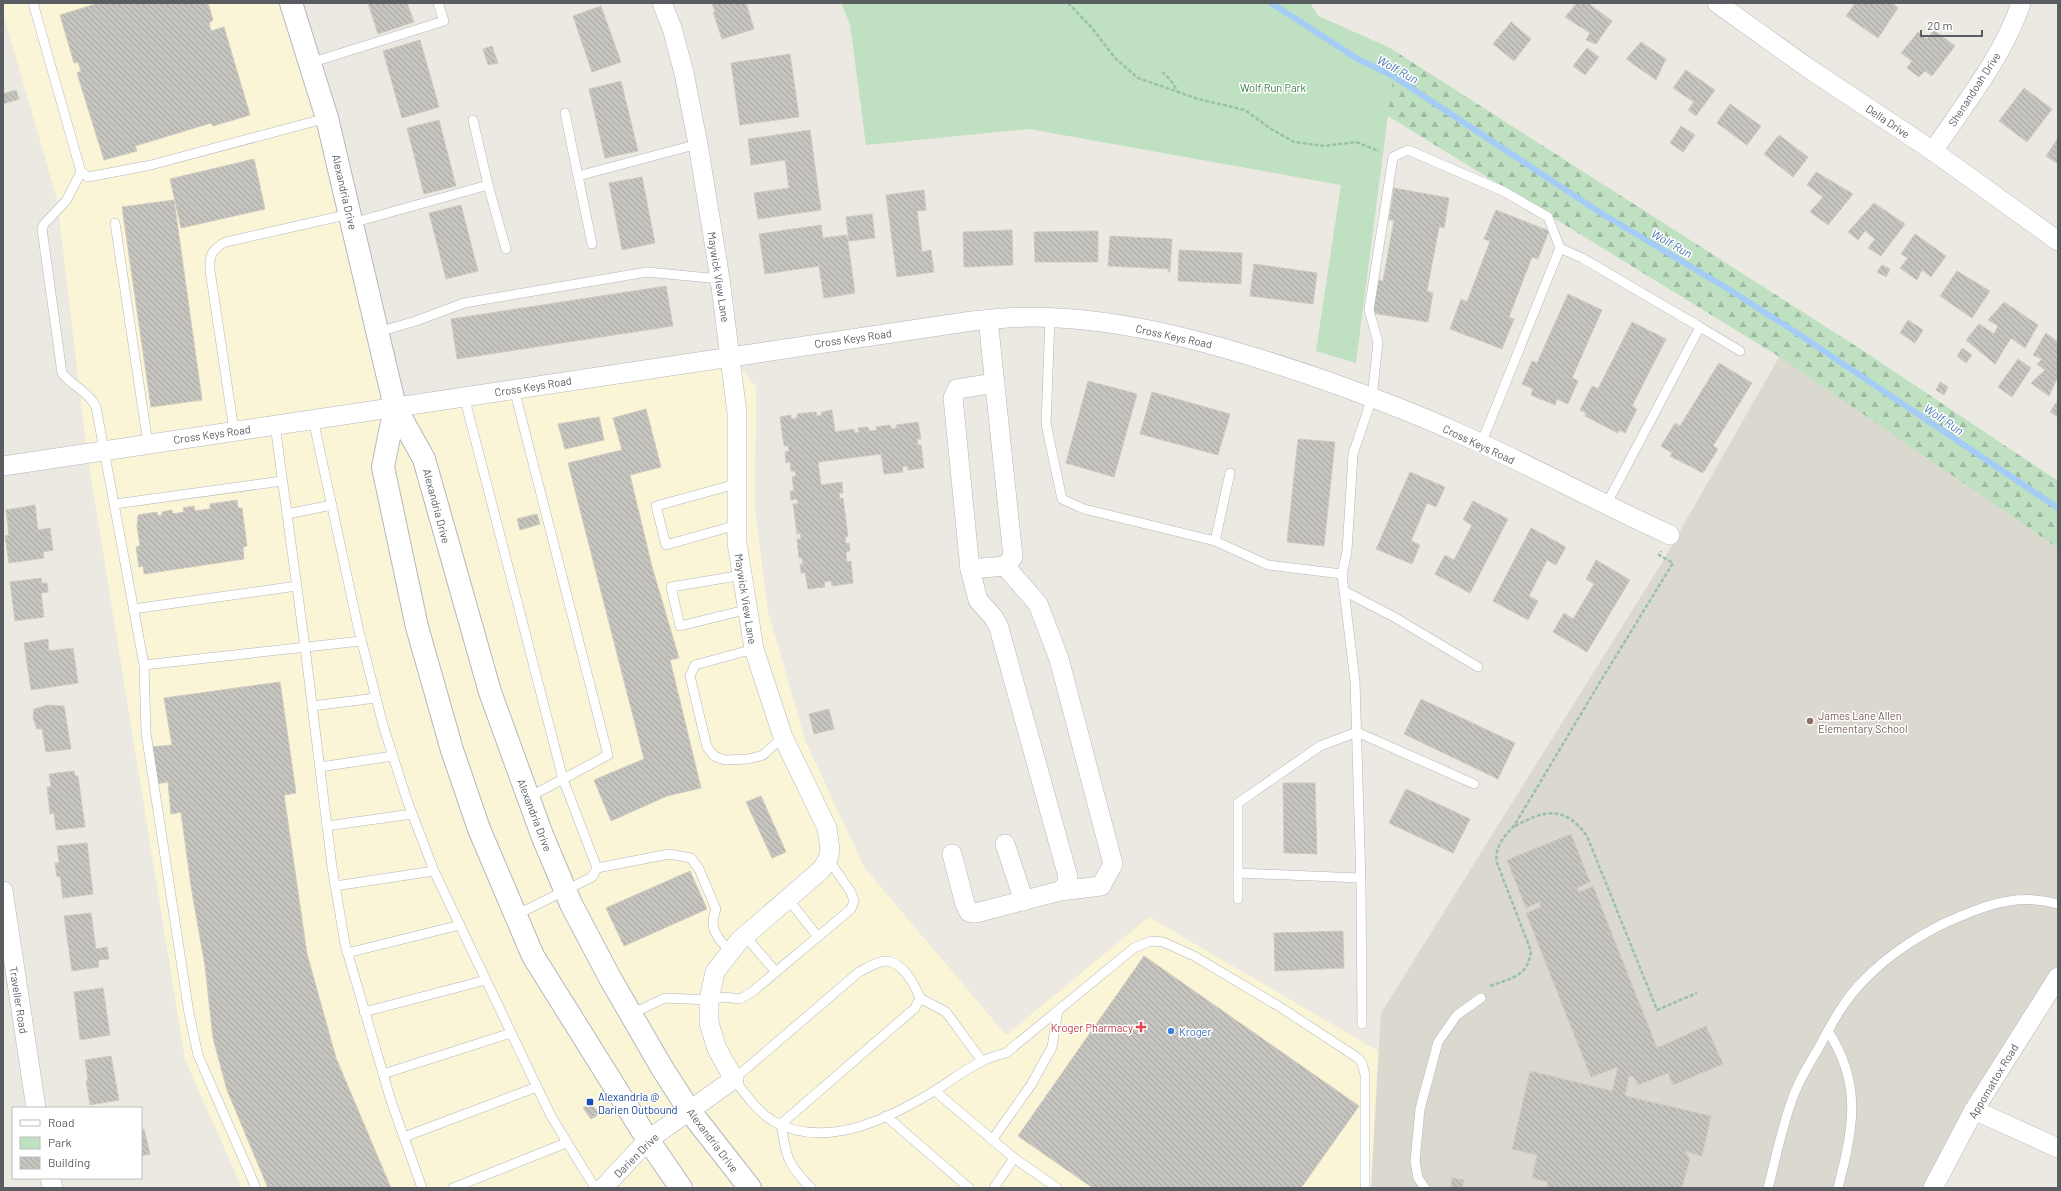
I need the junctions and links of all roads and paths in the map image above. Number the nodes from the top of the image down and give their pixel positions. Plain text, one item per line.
1 (33, 3) edge
2 (291, 3) edge
3 (438, 3) edge
4 (662, 3) edge
5 (1068, 3) edge
6 (1717, 3) edge
7 (2021, 3) edge
8 (310, 63) junction
9 (1162, 72) dead end
10 (1178, 93) junction
11 (565, 113) dead end
12 (327, 118) junction
13 (473, 120) dead end
14 (698, 144) junction
15 (1933, 151) junction
16 (1392, 157) junction
17 (81, 172) junction
18 (578, 176) junction
19 (488, 185) junction
20 (351, 218) junction
21 (115, 223) dead end
22 (2058, 242) edge
23 (592, 244) dead end
24 (1560, 248) junction
25 (506, 249) dead end
26 (720, 279) junction
27 (1050, 318) junction
28 (988, 319) junction
29 (1700, 327) junction
30 (378, 332) junction
31 (1740, 351) dead end
32 (731, 356) junction
33 (995, 383) junction
34 (514, 389) junction
35 (464, 396) junction
36 (1372, 398) junction
37 (395, 407) junction
38 (313, 419) junction
39 (275, 425) junction
40 (234, 431) junction
41 (148, 444) junction
42 (1481, 444) junction
43 (104, 450) junction
44 (3, 466) edge
45 (1230, 473) dead end
46 (282, 481) junction
47 (736, 484) junction
48 (115, 504) junction
49 (332, 505) junction
50 (1606, 505) junction
51 (287, 514) junction
52 (737, 525) junction
53 (1670, 535) joint
54 (1215, 541) junction
55 (1005, 566) junction
56 (970, 569) junction
57 (742, 574) junction
58 (1342, 574) junction
59 (297, 586) junction
60 (1344, 591) junction
61 (133, 609) junction
62 (749, 609) junction
63 (361, 641) junction
64 (305, 647) junction
65 (754, 649) junction
66 (144, 665) junction
67 (1478, 667) dead end
68 (376, 698) junction
69 (312, 706) junction
70 (1357, 732) junction
71 (783, 737) junction
72 (393, 756) junction
73 (320, 767) junction
74 (563, 779) junction
75 (1474, 784) dead end
76 (528, 798) junction
77 (412, 814) junction
78 (327, 826) junction
79 (1514, 826) junction
80 (1005, 844) dead end
81 (952, 854) dead end
82 (828, 859) junction
83 (597, 868) junction
84 (434, 871) junction
85 (1238, 873) junction
86 (1360, 878) junction
87 (335, 886) junction
88 (3, 891) edge
89 (566, 891) junction
90 (1060, 891) junction
91 (788, 899) junction
92 (1238, 899) dead end
93 (1024, 901) junction
94 (2058, 904) edge
95 (516, 915) junction
96 (460, 926) junction
97 (745, 936) junction
98 (818, 937) junction
99 (730, 952) junction
100 (347, 953) junction
101 (776, 972) junction
102 (2058, 976) edge
103 (486, 980) junction
104 (1697, 993) dead end
105 (920, 998) junction
106 (1481, 998) joint
107 (709, 1000) junction
108 (1058, 1010) junction
109 (364, 1012) junction
110 (631, 1014) junction
111 (1362, 1024) dead end
112 (1828, 1031) junction
113 (511, 1033) junction
114 (982, 1061) junction
115 (383, 1074) junction
116 (734, 1079) junction
117 (537, 1087) junction
118 (935, 1091) junction
119 (36, 1107) edge
120 (689, 1110) junction
121 (1974, 1110) junction
122 (886, 1116) junction
123 (781, 1124) junction
124 (404, 1137) junction
125 (648, 1140) junction
126 (992, 1140) junction
127 (566, 1143) junction
128 (2058, 1148) edge
129 (1014, 1158) junction
130 (256, 1188) edge
131 (422, 1188) edge
132 (453, 1188) edge
133 (595, 1188) edge
134 (603, 1188) edge
135 (681, 1188) edge
136 (750, 1188) edge
137 (810, 1188) edge
138 (969, 1188) edge
139 (994, 1188) edge
140 (1056, 1188) edge
141 (1365, 1188) edge
142 (1425, 1188) edge
143 (1768, 1188) edge
144 (1838, 1188) edge
145 (1933, 1188) edge

1 - 17 lane
2 - 8 main road, Alexandria Drive
3 - 8 lane
4 - 14 street, Maywick View Lane
5 - 10 path
6 - 15 street, Della Drive
7 - 15 street, Shenandoah Drive
8 - 12 main road, Alexandria Drive
9 - 10 path
10 - 16 path
11 - 18 lane
12 - 17 lane
12 - 20 main road, Alexandria Drive
13 - 19 lane
14 - 18 lane
14 - 26 street, Maywick View Lane
15 - 22 street, Della Drive
16 - 24 lane
16 - 36 lane
17 - 43 lane
18 - 23 lane
19 - 20 lane
19 - 25 lane
20 - 30 main road, Alexandria Drive
20 - 40 lane
21 - 41 lane
24 - 29 lane
24 - 42 lane
26 - 30 lane
26 - 32 street, Maywick View Lane
27 - 28 street, Cross Keys Road
27 - 36 street, Cross Keys Road
27 - 54 lane
28 - 32 street, Cross Keys Road
28 - 33 street
29 - 31 lane
29 - 50 lane
30 - 37 main road, Alexandria Drive
32 - 34 street, Cross Keys Road
32 - 47 street, Maywick View Lane
33 - 55 street
33 - 56 street
34 - 35 street, Cross Keys Road
34 - 74 lane
35 - 37 street, Cross Keys Road
35 - 74 lane
36 - 42 street, Cross Keys Road
36 - 58 lane
37 - 38 street, Cross Keys Road
37 - 76 main road, Alexandria Drive
37 - 95 main road, Alexandria Drive
38 - 39 street, Cross Keys Road
38 - 49 lane
39 - 40 street, Cross Keys Road
39 - 46 lane
40 - 41 street, Cross Keys Road
41 - 43 street, Cross Keys Road
42 - 50 street, Cross Keys Road
43 - 44 street, Cross Keys Road
43 - 48 lane
45 - 54 lane
46 - 48 lane
46 - 51 lane
47 - 52 street, Maywick View Lane
47 - 52 lane
48 - 61 lane
49 - 51 lane
49 - 63 lane
50 - 53 street, Cross Keys Road
51 - 59 lane
52 - 57 street, Maywick View Lane
53 - 79 path
54 - 58 lane
55 - 56 street
55 - 90 street
56 - 90 street
57 - 62 street, Maywick View Lane
57 - 62 lane
58 - 60 lane
59 - 61 lane
59 - 64 lane
60 - 67 lane
60 - 70 lane
61 - 66 lane
62 - 65 street, Maywick View Lane
63 - 64 lane
63 - 68 lane
64 - 66 lane
64 - 69 lane
65 - 71 street, Maywick View Lane
65 - 71 lane
66 - 130 lane
68 - 69 lane
68 - 72 lane
69 - 73 lane
70 - 75 lane
70 - 85 lane
70 - 86 lane
71 - 82 street, Maywick View Lane
72 - 73 lane
72 - 77 lane
73 - 78 lane
74 - 76 lane
74 - 83 lane
76 - 89 main road, Alexandria Drive
77 - 78 lane
77 - 84 lane
78 - 87 lane
79 - 104 path
79 - 106 path
80 - 93 street
81 - 93 street
82 - 91 street
82 - 98 lane
83 - 89 lane
83 - 99 lane
84 - 87 lane
84 - 96 lane
85 - 86 lane
85 - 92 lane
86 - 111 lane
87 - 100 lane
88 - 119 street, Traveller Road
89 - 95 lane
89 - 110 main road, Alexandria Drive
90 - 93 street
91 - 97 street
91 - 98 lane
94 - 112 lane
95 - 125 main road, Alexandria Drive
96 - 100 lane
96 - 103 lane
97 - 99 street
97 - 101 lane
98 - 101 lane
99 - 107 street
100 - 109 lane
101 - 107 lane
102 - 121 street, Appomattox Road
103 - 109 lane
103 - 113 lane
105 - 114 lane
105 - 116 lane
105 - 123 lane
106 - 142 lane
107 - 110 lane
107 - 116 street
108 - 114 lane
108 - 126 lane
108 - 141 lane
109 - 115 lane
110 - 120 main road, Alexandria Drive
112 - 143 lane
112 - 144 lane
113 - 115 lane
113 - 117 lane
114 - 118 lane
115 - 124 lane
116 - 120 street
116 - 123 lane
117 - 124 lane
117 - 127 lane
118 - 122 lane
118 - 126 lane
120 - 125 street, Darien Drive
120 - 136 main road, Alexandria Drive
121 - 128 street
121 - 145 street, Appomattox Road
122 - 123 lane
122 - 138 lane
123 - 137 lane
124 - 131 lane
125 - 134 street, Darien Drive
125 - 135 main road, Alexandria Drive
126 - 129 lane
127 - 132 lane
127 - 133 lane
129 - 139 lane
129 - 140 lane

